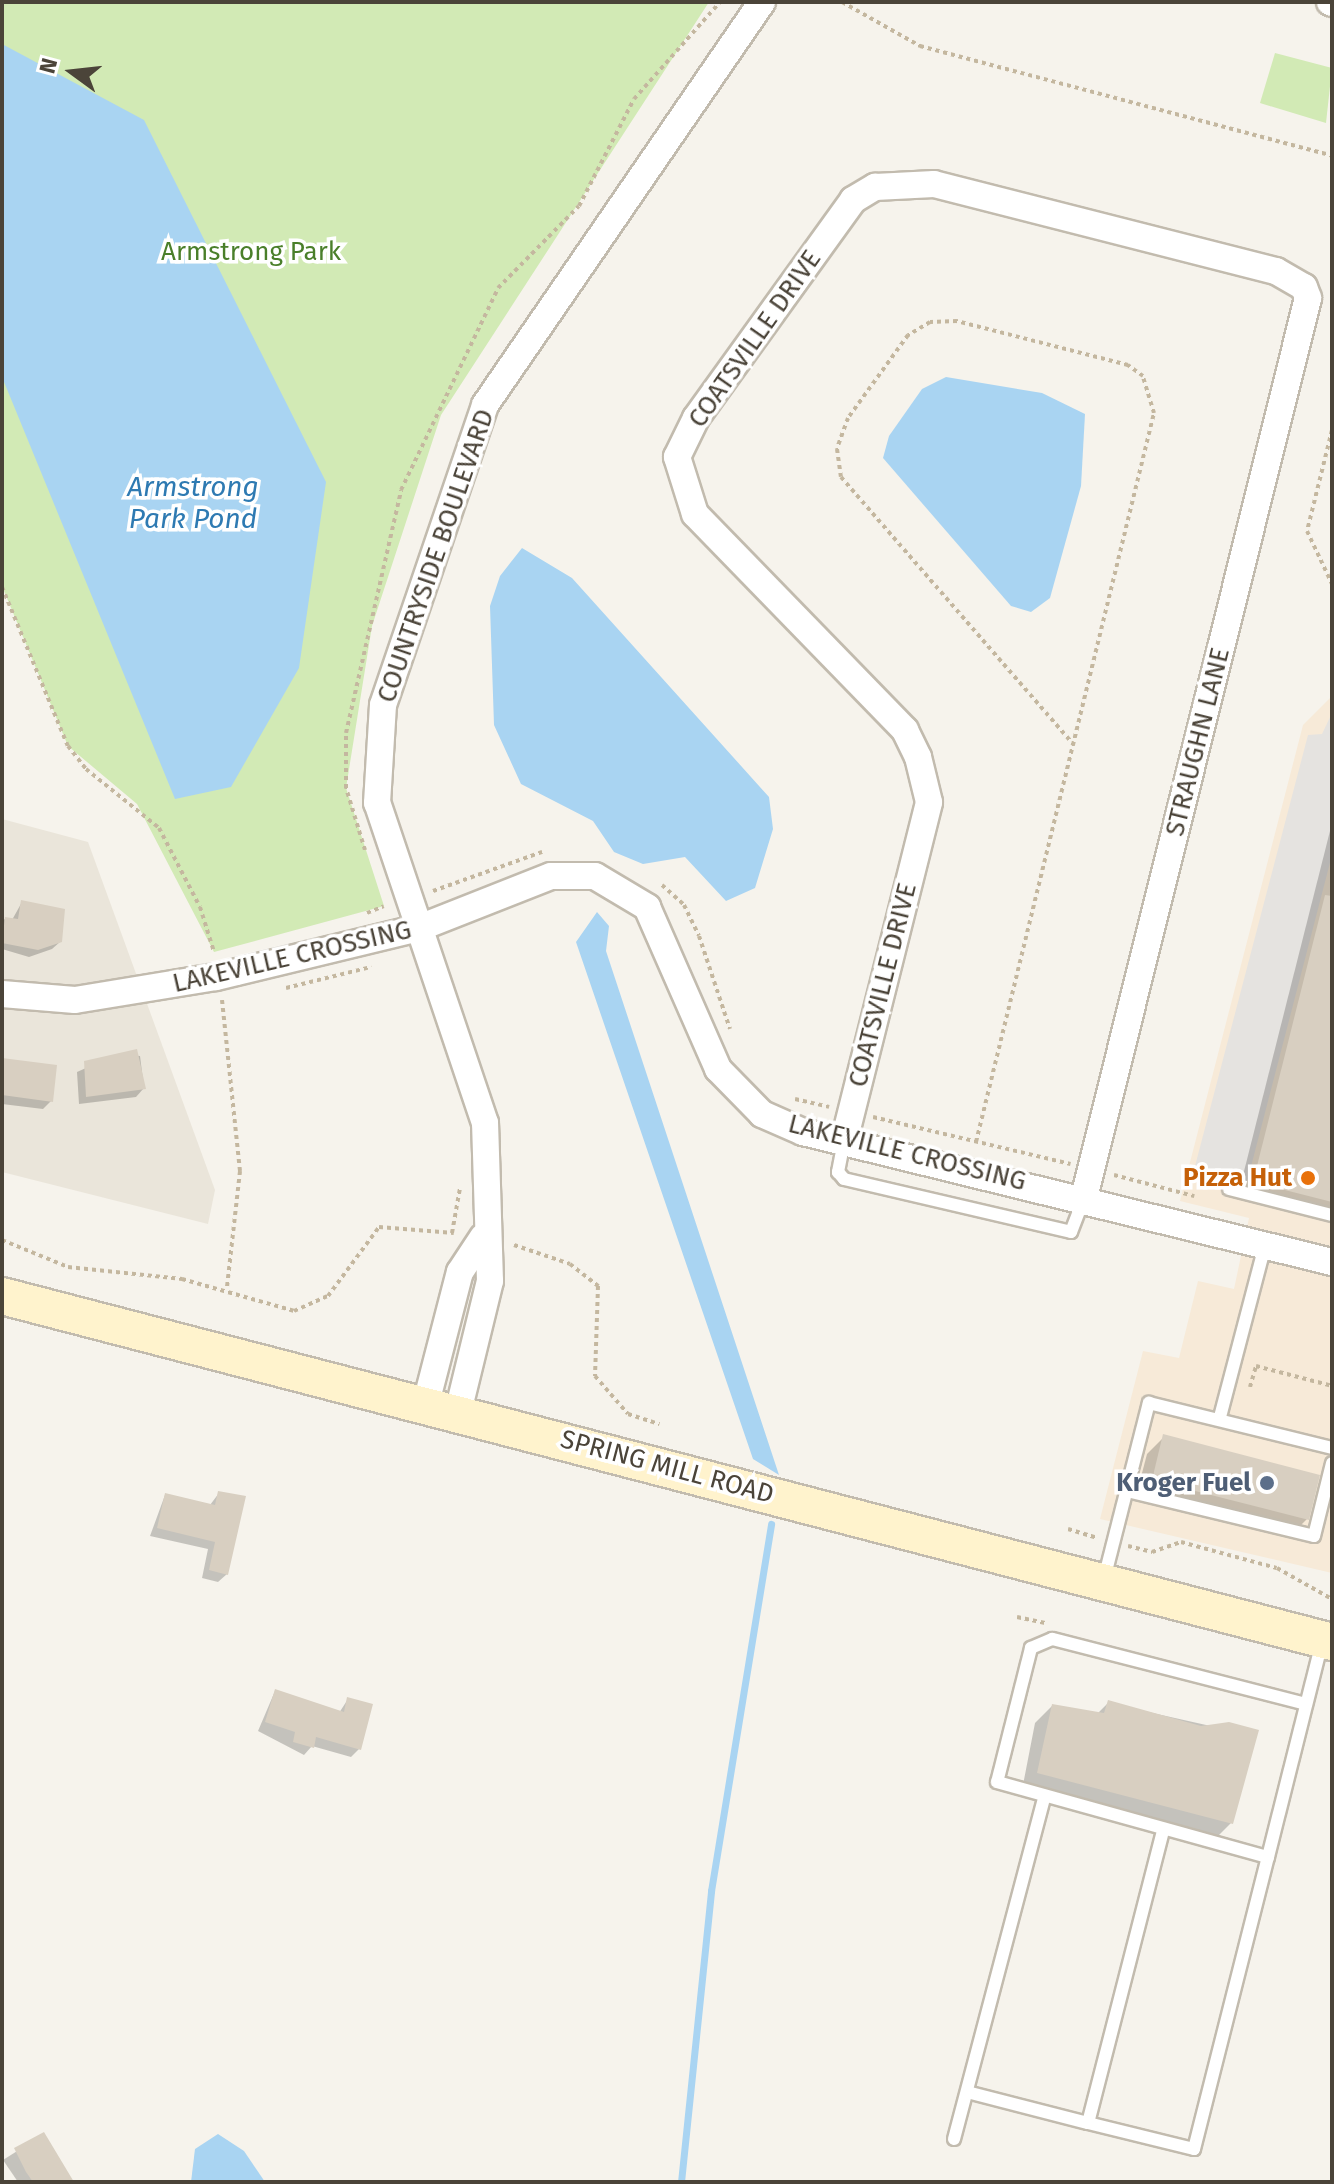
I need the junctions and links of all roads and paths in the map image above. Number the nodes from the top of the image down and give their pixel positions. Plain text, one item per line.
1 (720, 2) edge
2 (762, 2) edge
3 (842, 2) edge
4 (1332, 156) edge
5 (1304, 287) joint
6 (1332, 430) edge
7 (1332, 584) edge
8 (2, 587) edge
9 (1073, 744) junction
10 (549, 851) dead end
11 (371, 864) dead end
12 (658, 883) dead end
13 (395, 896) junction
14 (419, 928) junction
15 (216, 977) junction
16 (2, 994) edge
17 (735, 1045) dead end
18 (787, 1098) dead end
19 (852, 1112) junction
20 (844, 1141) junction
21 (976, 1142) junction
22 (1092, 1170) junction
23 (461, 1175) dead end
24 (1229, 1189) dead end
25 (1194, 1196) dead end
26 (1084, 1198) junction
27 (1332, 1215) edge
28 (452, 1233) junction
29 (483, 1237) junction
30 (2, 1240) edge
31 (1265, 1246) junction
32 (1332, 1262) edge
33 (227, 1287) junction
34 (2, 1296) edge
35 (1332, 1386) edge
36 (1250, 1387) dead end
37 (442, 1408) junction
38 (1220, 1417) junction
39 (659, 1424) dead end
40 (1332, 1448) edge
41 (1332, 1463) edge
42 (1127, 1491) junction
43 (1068, 1529) dead end
44 (1113, 1542) junction
45 (1103, 1582) junction
46 (1332, 1599) edge
47 (1327, 1641) edge
48 (1306, 1704) junction
49 (1044, 1799) junction
50 (1163, 1830) junction
51 (1268, 1857) junction
52 (967, 2092) junction
53 (1088, 2123) junction
54 (954, 2139) dead end

1 - 11 path
2 - 13 street, COUNTRYSIDE BOULEVARD
3 - 4 path
5 - 19 street, COATSVILLE DRIVE
5 - 22 street, STRAUGHN LANE
6 - 7 path
8 - 15 path
9 - 9 path
9 - 21 path
10 - 13 path
12 - 17 path
13 - 14 street, COUNTRYSIDE BOULEVARD
14 - 15 street, LAKEVILLE CROSSING
14 - 20 street, LAKEVILLE CROSSING
14 - 29 street, COUNTRYSIDE BOULEVARD
15 - 16 street, LAKEVILLE CROSSING
15 - 33 path
18 - 19 path
19 - 20 street, COATSVILLE DRIVE
19 - 21 path
20 - 26 street, LAKEVILLE CROSSING
20 - 26 lane
21 - 22 path
22 - 25 path
22 - 26 street, STRAUGHN LANE
23 - 28 path
24 - 27 lane
26 - 31 street, LAKEVILLE CROSSING
28 - 29 path
28 - 33 path
29 - 37 street, COUNTRYSIDE BOULEVARD
29 - 39 path
30 - 33 path
31 - 32 street, LAKEVILLE CROSSING
31 - 38 lane
34 - 37 street, SPRING MILL ROAD
35 - 36 path
37 - 45 street, SPRING MILL ROAD
38 - 40 lane
38 - 42 lane
41 - 42 lane
42 - 44 lane
43 - 44 path
44 - 45 lane
44 - 46 path
45 - 47 street, SPRING MILL ROAD
47 - 48 lane
48 - 49 lane
48 - 51 lane
49 - 50 lane
49 - 52 lane
50 - 51 lane
50 - 53 lane
51 - 53 lane
52 - 53 lane
52 - 54 lane

